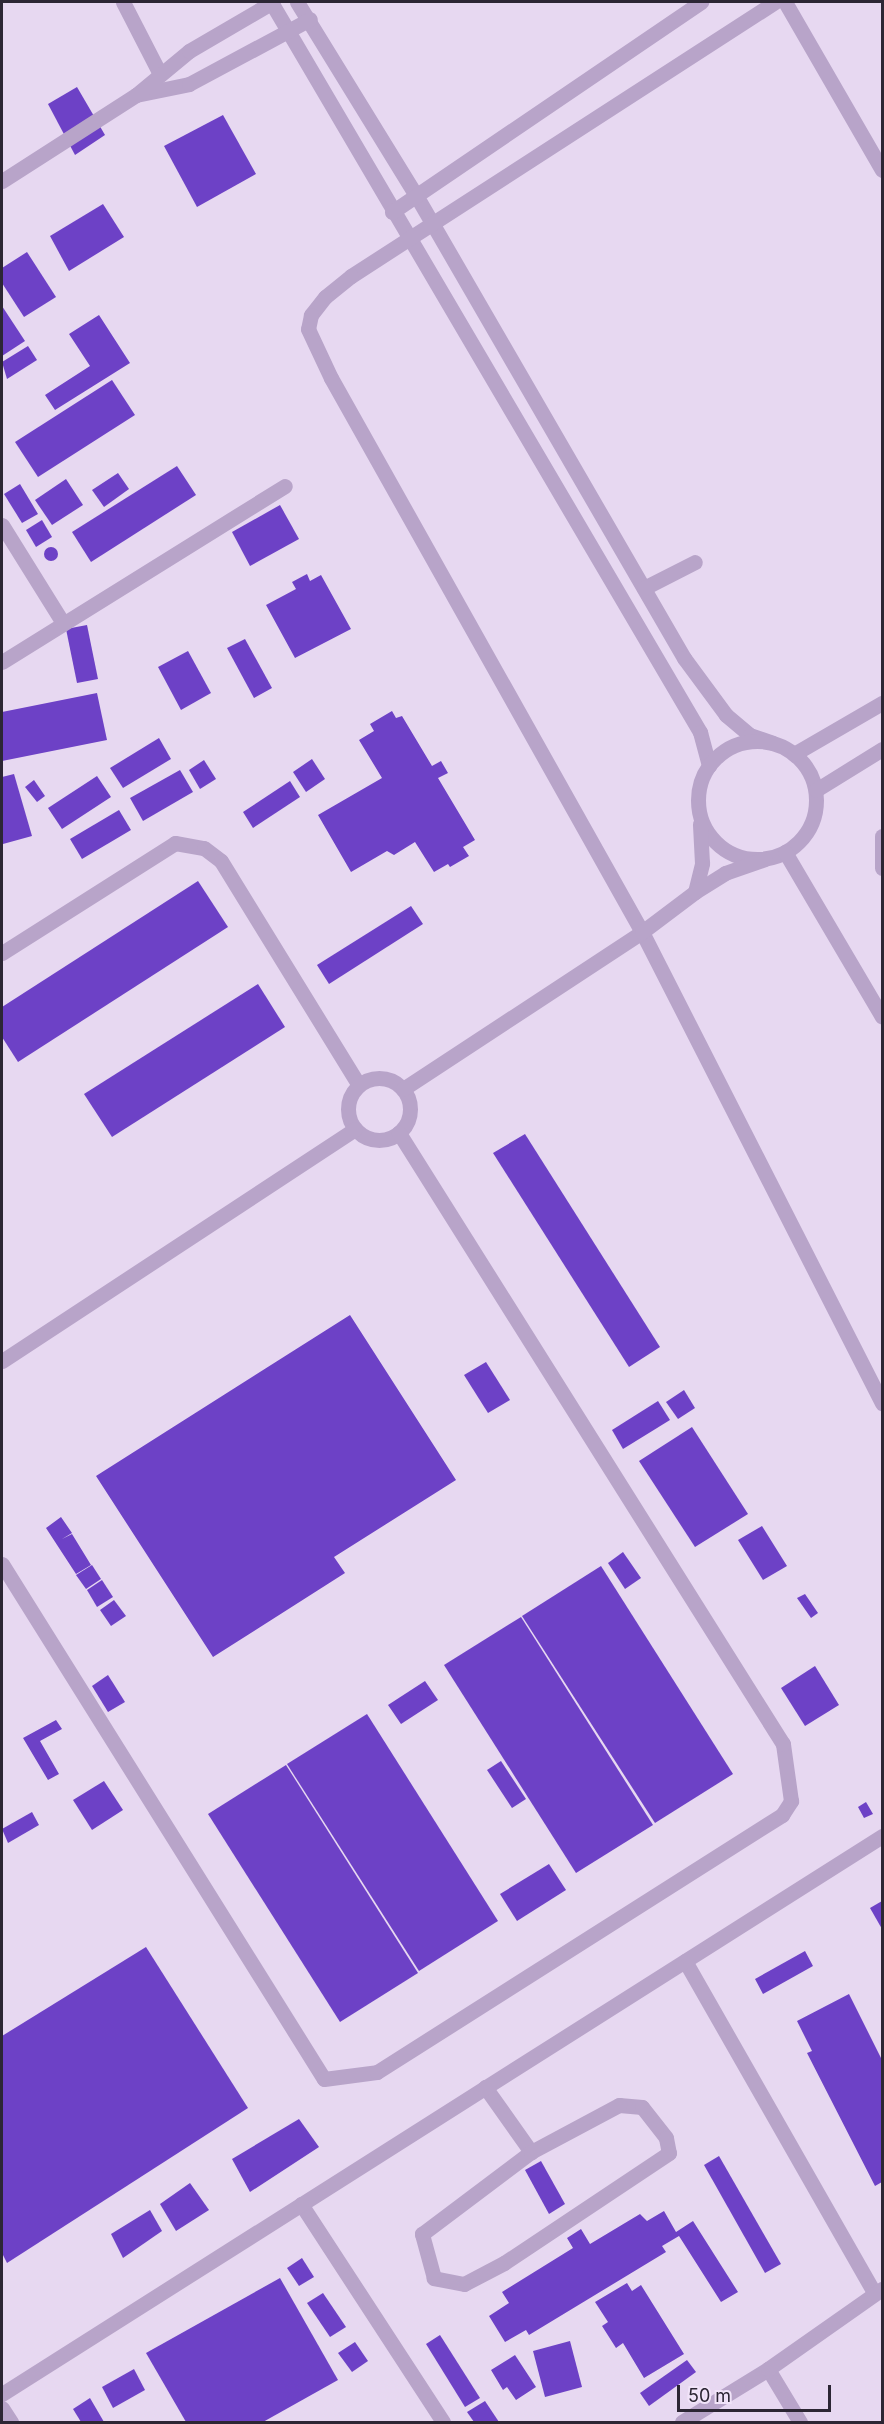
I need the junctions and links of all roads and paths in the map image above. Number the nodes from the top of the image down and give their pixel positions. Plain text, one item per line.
1 (123, 2) edge
2 (272, 2) edge
3 (297, 2) edge
4 (701, 2) edge
5 (775, 2) edge
6 (785, 2) edge
7 (310, 19) junction
8 (286, 32) junction
9 (159, 72) junction
10 (136, 95) junction
11 (882, 170) edge
12 (2, 181) edge
13 (417, 197) junction
14 (392, 212) junction
15 (433, 226) junction
16 (409, 240) junction
17 (285, 486) dead end
18 (2, 525) edge
19 (694, 562) dead end
20 (644, 588) junction
21 (63, 624) junction
22 (2, 662) edge
23 (882, 704) edge
24 (773, 743) junction
25 (882, 749) edge
26 (794, 754) junction
27 (709, 766) junction
28 (816, 790) junction
29 (700, 816) junction
30 (882, 836) edge
31 (785, 852) junction
32 (765, 859) junction
33 (882, 868) edge
34 (695, 892) junction
35 (642, 932) junction
36 (2, 953) edge
37 (882, 1017) edge
38 (359, 1085) junction
39 (403, 1089) junction
40 (355, 1129) junction
41 (399, 1133) junction
42 (2, 1361) edge
43 (882, 1403) edge
44 (2, 1564) edge
45 (882, 1836) edge
46 (685, 1961) junction
47 (485, 2087) junction
48 (531, 2151) junction
49 (301, 2204) junction
50 (878, 2291) edge
51 (768, 2369) junction
52 (2, 2394) edge
53 (2, 2408) edge
54 (11, 2422) edge
55 (443, 2422) edge
56 (682, 2422) edge
57 (800, 2422) edge

1 - 9 street
2 - 8 street
2 - 9 street
3 - 7 street
4 - 13 street
5 - 15 street
6 - 11 street
7 - 8 street
7 - 13 street
8 - 10 street
8 - 14 street
9 - 10 street
10 - 12 street
13 - 14 street
13 - 15 street
14 - 16 street
15 - 16 street
15 - 20 street
16 - 27 street
16 - 35 street
17 - 21 street
18 - 21 street
19 - 20 street
20 - 24 street
21 - 22 street
23 - 26 street
24 - 26 street
24 - 27 street
25 - 28 street
26 - 28 street
27 - 29 street
28 - 31 street
29 - 32 street
29 - 34 street
30 - 33 street
31 - 32 street
31 - 37 street
32 - 34 street
34 - 35 street
35 - 39 street
35 - 43 street
36 - 38 street
38 - 39 street
38 - 40 street
39 - 41 street
40 - 41 street
40 - 42 street
41 - 44 street
45 - 46 street
46 - 47 street
46 - 50 street
47 - 48 street
47 - 49 street
48 - 48 street
49 - 52 street
49 - 55 street
50 - 51 street
51 - 56 street
51 - 57 street
53 - 54 street

